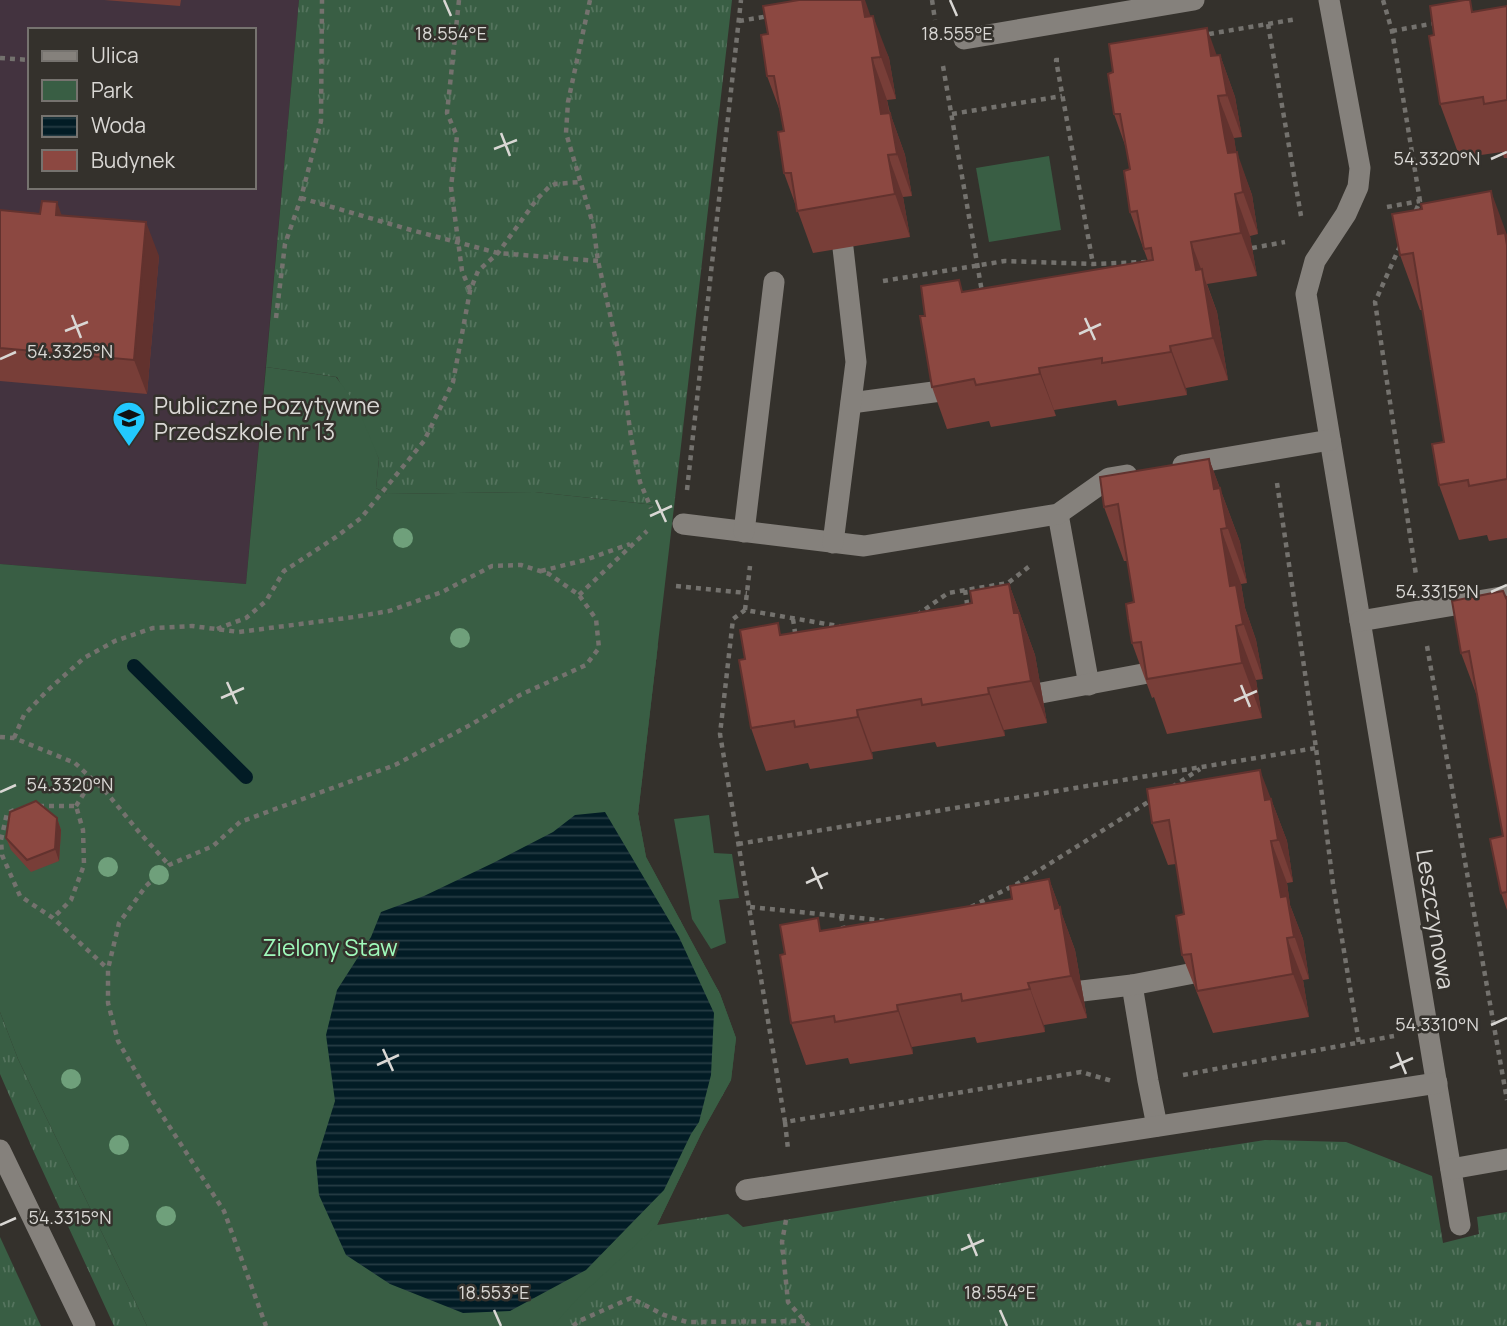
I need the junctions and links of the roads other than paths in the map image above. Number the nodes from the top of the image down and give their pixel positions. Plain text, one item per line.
1 (1194, 0) edge
2 (1329, 0) edge
3 (964, 39) dead end
4 (843, 248) dead end
5 (774, 282) dead end
6 (940, 391) edge
7 (851, 403) junction
8 (1330, 440) junction
9 (1058, 514) junction
10 (683, 524) road end
11 (749, 533) junction
12 (834, 543) junction
13 (1507, 596) edge
14 (1360, 621) junction
15 (1148, 673) edge
16 (1089, 685) junction
17 (1041, 693) dead end
18 (1194, 973) edge
19 (1132, 985) junction
20 (1082, 991) dead end
21 (1437, 1083) junction
22 (1157, 1126) junction
23 (0, 1150) edge
24 (1507, 1159) edge
25 (1451, 1169) junction
26 (746, 1191) dead end
27 (1460, 1225) dead end
28 (85, 1326) edge

1 - 3 street
2 - 8 street, Leszczynowa
4 - 7 street
5 - 11 street
6 - 7 street
7 - 12 street
8 - 9 street
8 - 14 street, Leszczynowa
9 - 12 street
9 - 16 street
10 - 11 street
11 - 12 street
13 - 14 street
14 - 21 street, Leszczynowa
15 - 16 street
16 - 17 street
18 - 19 street
19 - 20 street
19 - 22 street
21 - 22 street
21 - 25 street, Leszczynowa
22 - 26 street
23 - 28 street
24 - 25 street
25 - 27 street, Leszczynowa

